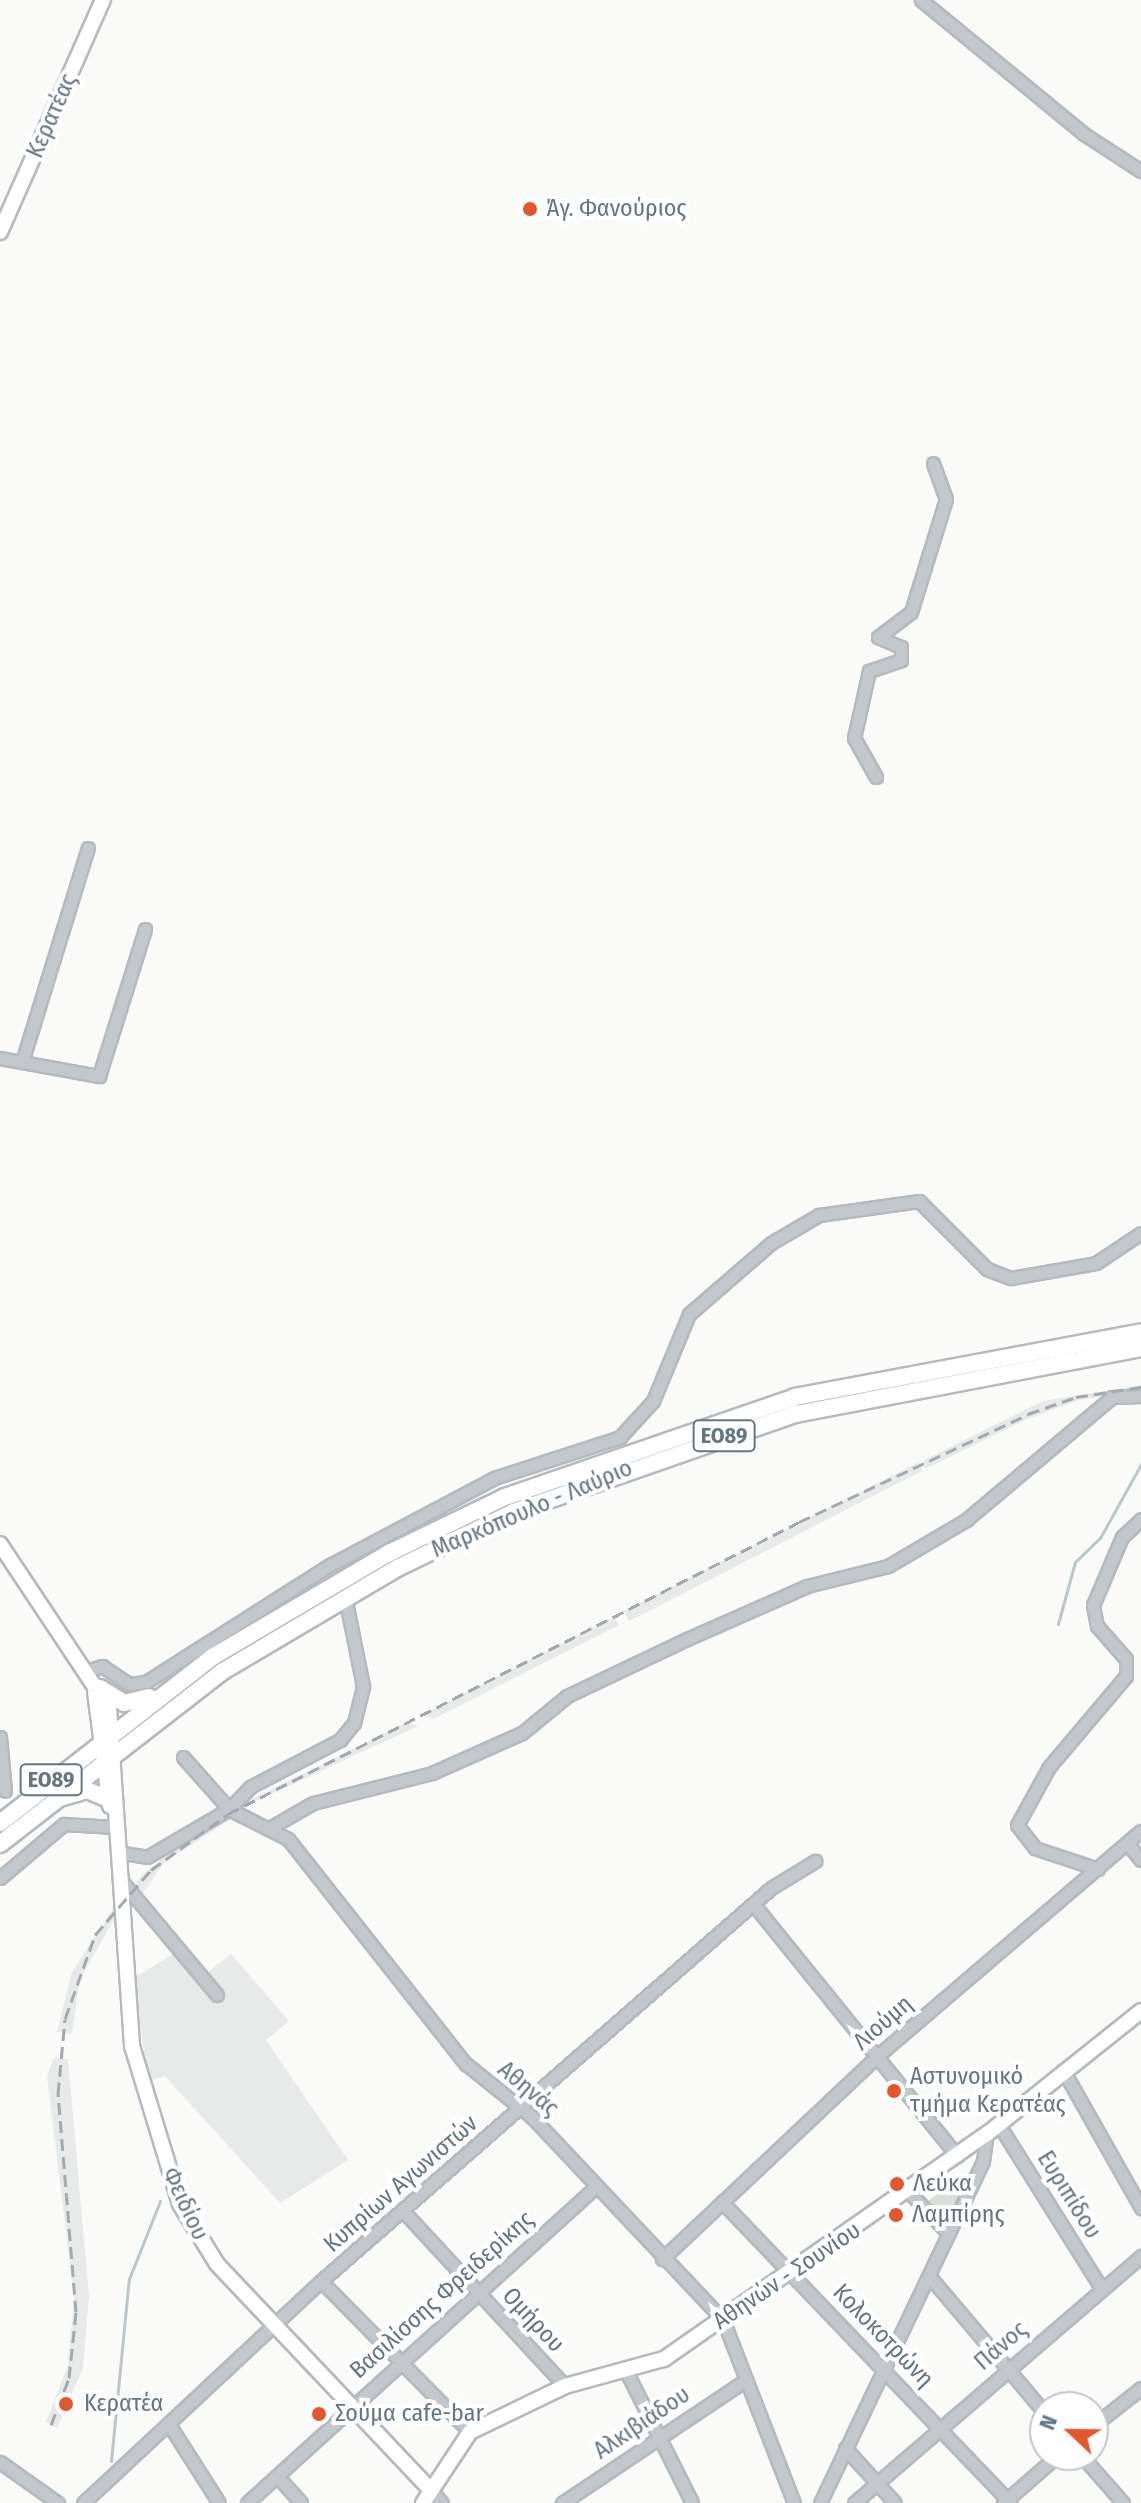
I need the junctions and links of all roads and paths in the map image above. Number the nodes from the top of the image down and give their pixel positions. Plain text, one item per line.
1 (103, 0) edge
2 (921, 0) edge
3 (1141, 171) edge
4 (0, 232) edge
5 (933, 463) dead end
6 (876, 777) dead end
7 (88, 848) dead end
8 (145, 929) dead end
9 (0, 1058) edge
10 (22, 1062) junction
11 (1141, 1233) edge
12 (1141, 1332) edge
13 (1141, 1348) edge
14 (1141, 1396) edge
15 (1141, 1519) edge
16 (0, 1544) edge
17 (345, 1597) junction
18 (89, 1670) junction
19 (100, 1688) junction
20 (161, 1692) junction
21 (108, 1734) junction
22 (0, 1737) edge
23 (117, 1749) junction
24 (183, 1757) dead end
25 (103, 1760) junction
26 (5, 1791) dead end
27 (108, 1799) junction
28 (50, 1802) junction
29 (229, 1809) junction
30 (115, 1822) junction
31 (0, 1823) edge
32 (273, 1826) junction
33 (1141, 1831) edge
34 (1127, 1843) junction
35 (0, 1844) edge
36 (117, 1852) junction
37 (1141, 1860) edge
38 (815, 1861) dead end
39 (1098, 1869) junction
40 (119, 1877) junction
41 (0, 1878) edge
42 (754, 1905) junction
43 (217, 1995) dead end
44 (1141, 2011) edge
45 (876, 2057) junction
46 (1063, 2070) junction
47 (522, 2109) junction
48 (993, 2130) junction
49 (957, 2156) junction
50 (597, 2186) junction
51 (908, 2191) junction
52 (722, 2202) junction
53 (1141, 2208) edge
54 (404, 2212) junction
55 (949, 2234) junction
56 (1141, 2256) edge
57 (662, 2259) junction
58 (792, 2274) junction
59 (930, 2277) junction
60 (321, 2281) junction
61 (1102, 2289) junction
62 (477, 2291) junction
63 (723, 2320) junction
64 (276, 2326) junction
65 (399, 2361) junction
66 (884, 2368) junction
67 (1007, 2369) junction
68 (626, 2371) junction
69 (746, 2380) junction
70 (565, 2386) junction
71 (1141, 2388) edge
72 (1029, 2394) edge
73 (350, 2407) junction
74 (1109, 2413) edge
75 (170, 2426) junction
76 (941, 2427) junction
77 (470, 2432) junction
78 (657, 2439) junction
79 (845, 2448) junction
80 (0, 2462) edge
81 (1041, 2471) edge
82 (1095, 2471) edge
83 (277, 2476) junction
84 (877, 2484) junction
85 (430, 2489) junction
86 (1007, 2502) edge
87 (58, 2503) edge
88 (83, 2503) edge
89 (219, 2503) edge
90 (247, 2503) edge
91 (301, 2503) edge
92 (423, 2503) edge
93 (442, 2503) edge
94 (562, 2503) edge
95 (692, 2503) edge
96 (794, 2503) edge
97 (820, 2503) edge
98 (854, 2503) edge
99 (895, 2503) edge
100 (1123, 2503) edge

1 - 4 main road, Κερατέας
2 - 3 street
5 - 6 street
7 - 10 street
8 - 10 street
9 - 10 street
11 - 18 street
12 - 20 highway, Μαρκόπουλο - Λαύριο / ΕΟ89
13 - 17 highway, Μαρκόπουλο - Λαύριο / ΕΟ89
14 - 32 street
15 - 39 street
16 - 18 main road
17 - 23 highway, Μαρκόπουλο - Λαύριο / ΕΟ89
17 - 29 street
18 - 19 main road
18 - 21 main road
19 - 20 highway
19 - 21 main road
20 - 21 highway, Μαρκόπουλο - Λαύριο / ΕΟ89
21 - 23 main road
21 - 25 main road
21 - 31 highway, Μαρκόπουλο - Λαύριο / ΕΟ89
22 - 26 street
23 - 25 highway, Μαρκόπουλο - Λαύριο / ΕΟ89
23 - 30 main road
24 - 29 street
25 - 27 main road
25 - 28 highway, Μαρκόπουλο - Λαύριο / ΕΟ89
27 - 28 highway
27 - 30 main road
28 - 35 highway, Μαρκόπουλο - Λαύριο / ΕΟ89
29 - 32 street, Αθηνάς
29 - 36 street
30 - 36 main road, Φειδίου
30 - 41 street
32 - 47 street, Αθηνάς
33 - 34 street, Λιούμη
34 - 37 street
34 - 39 street, Λιούμη
36 - 40 main road, Φειδίου
38 - 42 street, Κυπρίων Αγωνιστών
39 - 45 street, Λιούμη
40 - 43 street
40 - 64 main road, Φειδίου
42 - 45 street
42 - 47 street, Κυπρίων Αγωνιστών
44 - 46 main road, Αθηνών - Σουνίου
45 - 49 street
45 - 52 street, Λιούμη
46 - 48 main road, Αθηνών - Σουνίου
46 - 53 street
47 - 50 street, Αθηνάς
47 - 54 street, Κυπρίων Αγωνιστών
48 - 49 main road, Αθηνών - Σουνίου
48 - 55 street
48 - 61 street, Ευριπίδου
49 - 51 main road, Αθηνών - Σουνίου
50 - 57 street, Αθηνάς
50 - 62 street, Βασιλίσσης Φρειδερίκης
51 - 55 street
51 - 58 main road, Αθηνών - Σουνίου
52 - 57 street, Λιούμη
52 - 58 street, Κολοκοτρώνη
54 - 60 street, Κυπρίων Αγωνιστών
54 - 62 street, Ομήρου
55 - 59 street
56 - 61 street, Πάνος
57 - 63 street, Αθηνάς
58 - 63 main road, Αθηνών - Σουνίου
58 - 66 street, Κολοκοτρώνη
59 - 66 street
59 - 67 street
60 - 64 street, Κυπρίων Αγωνιστών
60 - 65 street
61 - 67 street, Πάνος
62 - 65 street, Βασιλίσσης Φρειδερίκης
62 - 70 street, Ομήρου
63 - 68 main road, Αθηνών - Σουνίου
63 - 69 street, Αθηνάς
64 - 73 main road, Φειδίου
64 - 75 street, Κυπρίων Αγωνιστών
65 - 73 street, Βασιλίσσης Φρειδερίκης
65 - 77 street
66 - 76 street, Κολοκοτρώνη
66 - 79 street
67 - 72 street
67 - 76 street, Πάνος
68 - 70 main road, Αθηνών - Σουνίου
68 - 78 street
69 - 78 street, Αλκιβιάδου
69 - 96 street, Αθηνάς
70 - 77 main road, Αθηνών - Σουνίου
71 - 74 street
73 - 83 street, Βασιλίσσης Φρειδερίκης
73 - 85 main road, Φειδίου
75 - 88 street, Κυπρίων Αγωνιστών
75 - 89 street
76 - 84 street, Πάνος
76 - 86 street, Κολοκοτρώνη
77 - 85 main road, Αθηνών - Σουνίου
78 - 94 street, Αλκιβιάδου
78 - 95 street
79 - 84 street
79 - 97 street
80 - 87 street
81 - 86 street
82 - 100 street
83 - 90 street, Βασιλίσσης Φρειδερίκης
83 - 91 street
84 - 98 street, Πάνος
84 - 99 street
85 - 92 main road, Αθηνών - Σουνίου
85 - 93 street, Φειδίου

